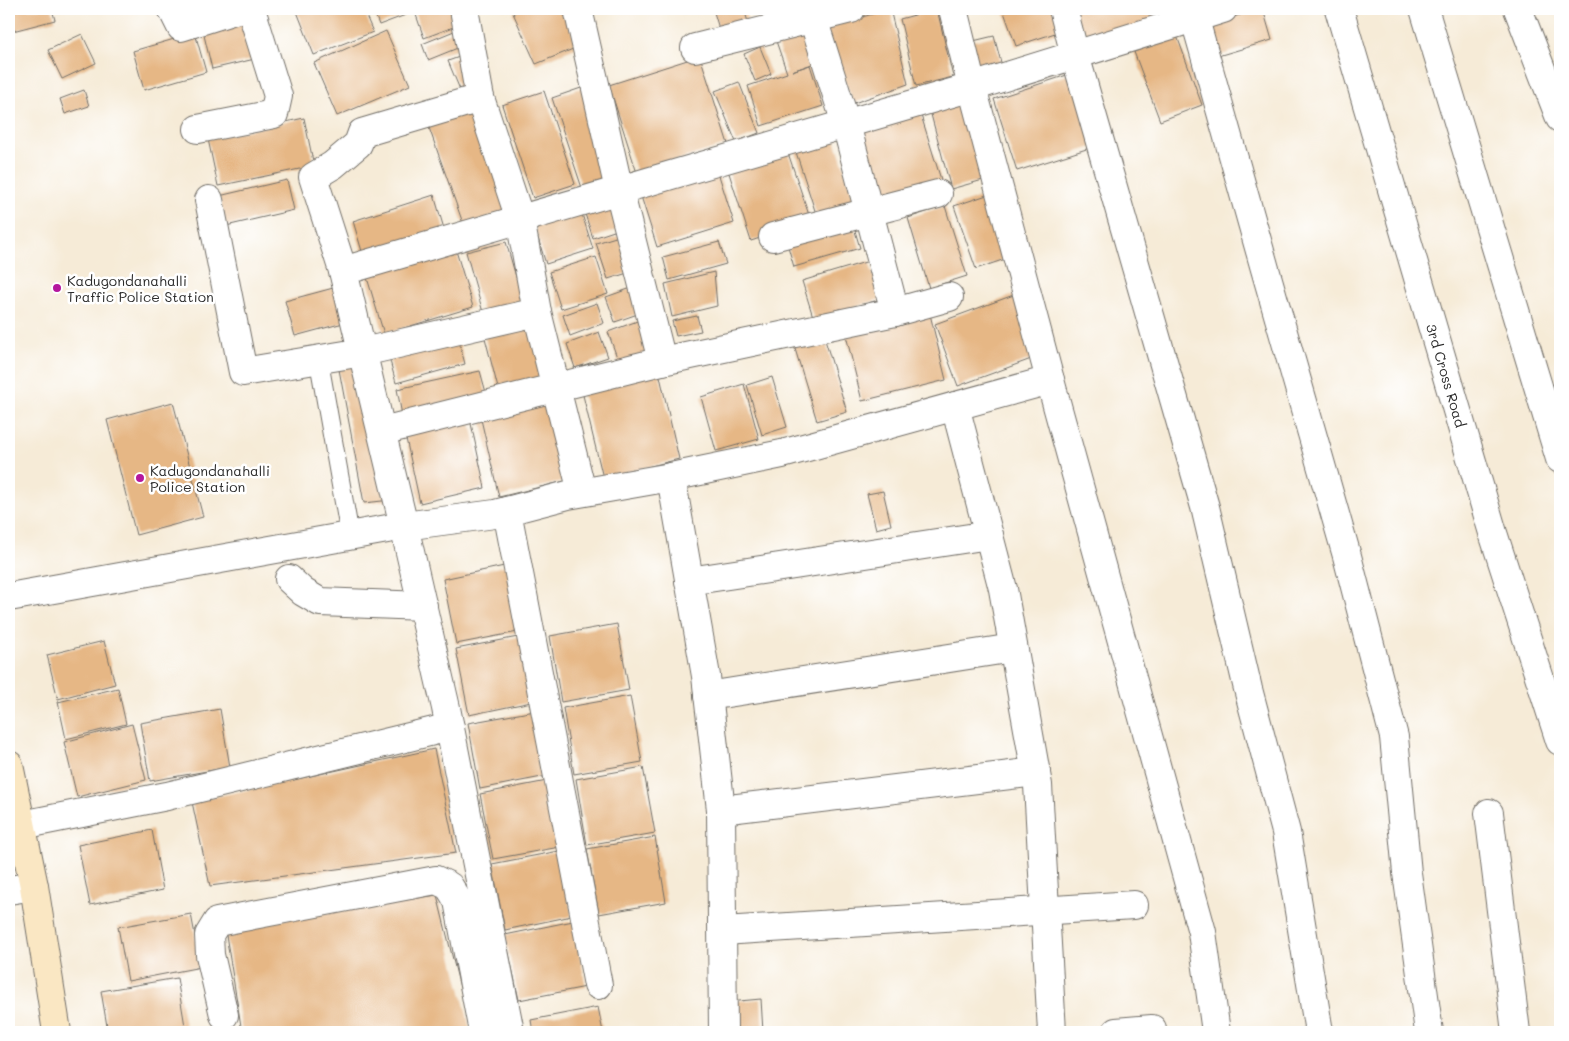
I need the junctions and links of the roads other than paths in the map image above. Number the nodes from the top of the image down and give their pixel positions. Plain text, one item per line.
1 (172, 9) edge
2 (238, 9) edge
3 (251, 9) edge
4 (464, 9) edge
5 (578, 9) edge
6 (851, 9) edge
7 (953, 9) edge
8 (1063, 9) edge
9 (1222, 9) edge
10 (1339, 9) edge
11 (1424, 9) edge
12 (1518, 9) edge
13 (1194, 13) edge
14 (811, 14) edge
15 (695, 48) dead end
16 (1075, 55) junction
17 (972, 87) junction
18 (480, 98) junction
19 (1560, 118) edge
20 (846, 124) junction
21 (198, 129) dead end
22 (619, 190) junction
23 (938, 194) dead end
24 (209, 200) dead end
25 (868, 211) junction
26 (520, 220) junction
27 (773, 237) dead end
28 (343, 271) junction
29 (949, 298) dead end
30 (537, 312) junction
31 (895, 312) junction
32 (362, 352) junction
33 (662, 361) junction
34 (321, 373) dead end
35 (1050, 380) junction
36 (557, 387) junction
37 (956, 406) junction
38 (382, 431) junction
39 (1560, 459) edge
40 (671, 477) junction
41 (582, 492) junction
42 (507, 510) junction
43 (404, 526) junction
44 (989, 535) junction
45 (350, 536) junction
46 (289, 579) dead end
47 (689, 581) junction
48 (9, 597) edge
49 (423, 606) junction
50 (1013, 648) junction
51 (708, 696) junction
52 (450, 727) junction
53 (1560, 741) edge
54 (9, 764) edge
55 (1036, 772) junction
56 (721, 810) junction
57 (1489, 813) dead end
58 (22, 825) junction
59 (21, 888) edge
60 (1134, 905) dead end
61 (1045, 910) junction
62 (723, 931) junction
63 (598, 985) dead end
64 (224, 1015) dead end
65 (1152, 1029) dead end
66 (57, 1032) edge
67 (483, 1032) edge
68 (510, 1032) edge
69 (723, 1032) edge
70 (1052, 1032) edge
71 (1116, 1032) edge
72 (1216, 1032) edge
73 (1319, 1032) edge
74 (1430, 1032) edge
75 (1516, 1032) edge

1 - 2 street
3 - 21 street
4 - 18 street
5 - 22 street
6 - 14 street
7 - 17 street
8 - 16 street
9 - 13 street
10 - 53 street, 3rd Cross Road
11 - 39 street
12 - 19 street
13 - 16 street
13 - 74 street
14 - 15 street
14 - 20 street
16 - 17 street
16 - 73 street
17 - 20 street
17 - 35 street
18 - 26 street
18 - 28 street
20 - 22 street
20 - 25 street
22 - 26 street
22 - 33 street
23 - 25 street
24 - 32 street
25 - 27 street
25 - 31 street
26 - 28 street
26 - 30 street
28 - 32 street
29 - 31 street
30 - 32 street
30 - 36 street
31 - 33 street
32 - 38 street
33 - 36 street
34 - 45 lane
35 - 37 street
35 - 72 street
36 - 38 street
36 - 41 street
37 - 40 street
37 - 44 street
38 - 43 street
40 - 41 street
40 - 47 street
41 - 42 street
42 - 43 street
42 - 63 street
43 - 45 street
43 - 49 street
44 - 47 street
44 - 50 street
45 - 48 street
46 - 49 street
47 - 51 street
49 - 52 street
50 - 51 street
50 - 55 street
51 - 56 street
52 - 58 street
52 - 68 street
54 - 58 main road
55 - 56 street
55 - 61 street
56 - 62 street
57 - 75 street
58 - 59 main road
59 - 66 main road
60 - 61 street
61 - 62 street
61 - 70 street
62 - 69 street
64 - 67 street
65 - 71 street

